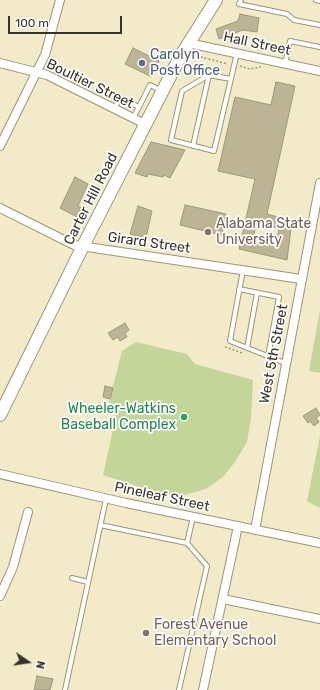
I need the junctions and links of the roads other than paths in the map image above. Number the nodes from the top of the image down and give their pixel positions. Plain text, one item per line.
1 (60, 0) edge
2 (241, 0) edge
3 (316, 0) edge
4 (212, 1) edge
5 (320, 1) edge
6 (320, 25) edge
7 (320, 47) edge
8 (190, 49) junction
9 (237, 54) junction
10 (0, 63) edge
11 (285, 64) junction
12 (320, 71) edge
13 (37, 72) junction
14 (209, 75) junction
15 (231, 79) junction
16 (162, 91) junction
17 (139, 106) junction
18 (114, 109) junction
19 (133, 118) junction
20 (145, 124) junction
21 (0, 146) edge
22 (193, 146) junction
23 (320, 183) edge
24 (0, 208) edge
25 (317, 219) edge
26 (83, 246) junction
27 (243, 270) junction
28 (301, 280) junction
29 (239, 289) junction
30 (257, 292) junction
31 (247, 348) junction
32 (268, 356) junction
33 (285, 363) junction
34 (1, 410) edge
35 (0, 474) edge
36 (106, 499) junction
37 (28, 512) dead end
38 (193, 517) junction
39 (100, 525) junction
40 (238, 526) junction
41 (255, 530) junction
42 (187, 542) junction
43 (320, 543) edge
44 (72, 578) dead end
45 (88, 582) junction
46 (0, 596) edge
47 (222, 599) junction
48 (320, 619) edge
49 (65, 690) edge
50 (179, 690) edge
51 (203, 690) edge

1 - 13 street
2 - 6 lane
3 - 5 lane
4 - 8 main road, Carter Hill Road
7 - 11 lane
8 - 9 street, Hall Street
8 - 16 main road, Carter Hill Road
9 - 11 street, Hall Street
9 - 15 lane
10 - 13 street, Boultier Street
11 - 12 street, Hall Street
13 - 18 street, Boultier Street
13 - 21 street
14 - 15 lane
14 - 22 lane
14 - 22 lane
15 - 22 lane
16 - 17 lane
16 - 20 main road, Carter Hill Road
17 - 18 lane
17 - 19 lane
18 - 19 street, Boultier Street
19 - 20 street, Boultier Street
20 - 26 main road, Carter Hill Road
23 - 25 street, West 5th Street
24 - 26 street, Girard Street
25 - 28 street, West 5th Street
26 - 27 street, Girard Street
26 - 34 main road, Carter Hill Road
27 - 28 street, Girard Street
27 - 29 lane
28 - 33 street, West 5th Street
29 - 30 lane
29 - 31 lane
30 - 31 lane
30 - 32 lane
31 - 32 lane
32 - 33 lane
33 - 41 street, West 5th Street
35 - 36 street, Pineleaf Street
36 - 38 street, Pineleaf Street
36 - 39 lane
37 - 46 street
38 - 40 street, Pineleaf Street
38 - 42 lane
39 - 42 lane
39 - 45 lane
40 - 41 street, Pineleaf Street
40 - 47 street
41 - 43 street, Pineleaf Street
42 - 50 lane
44 - 45 lane
45 - 49 lane
47 - 48 street
47 - 51 street

